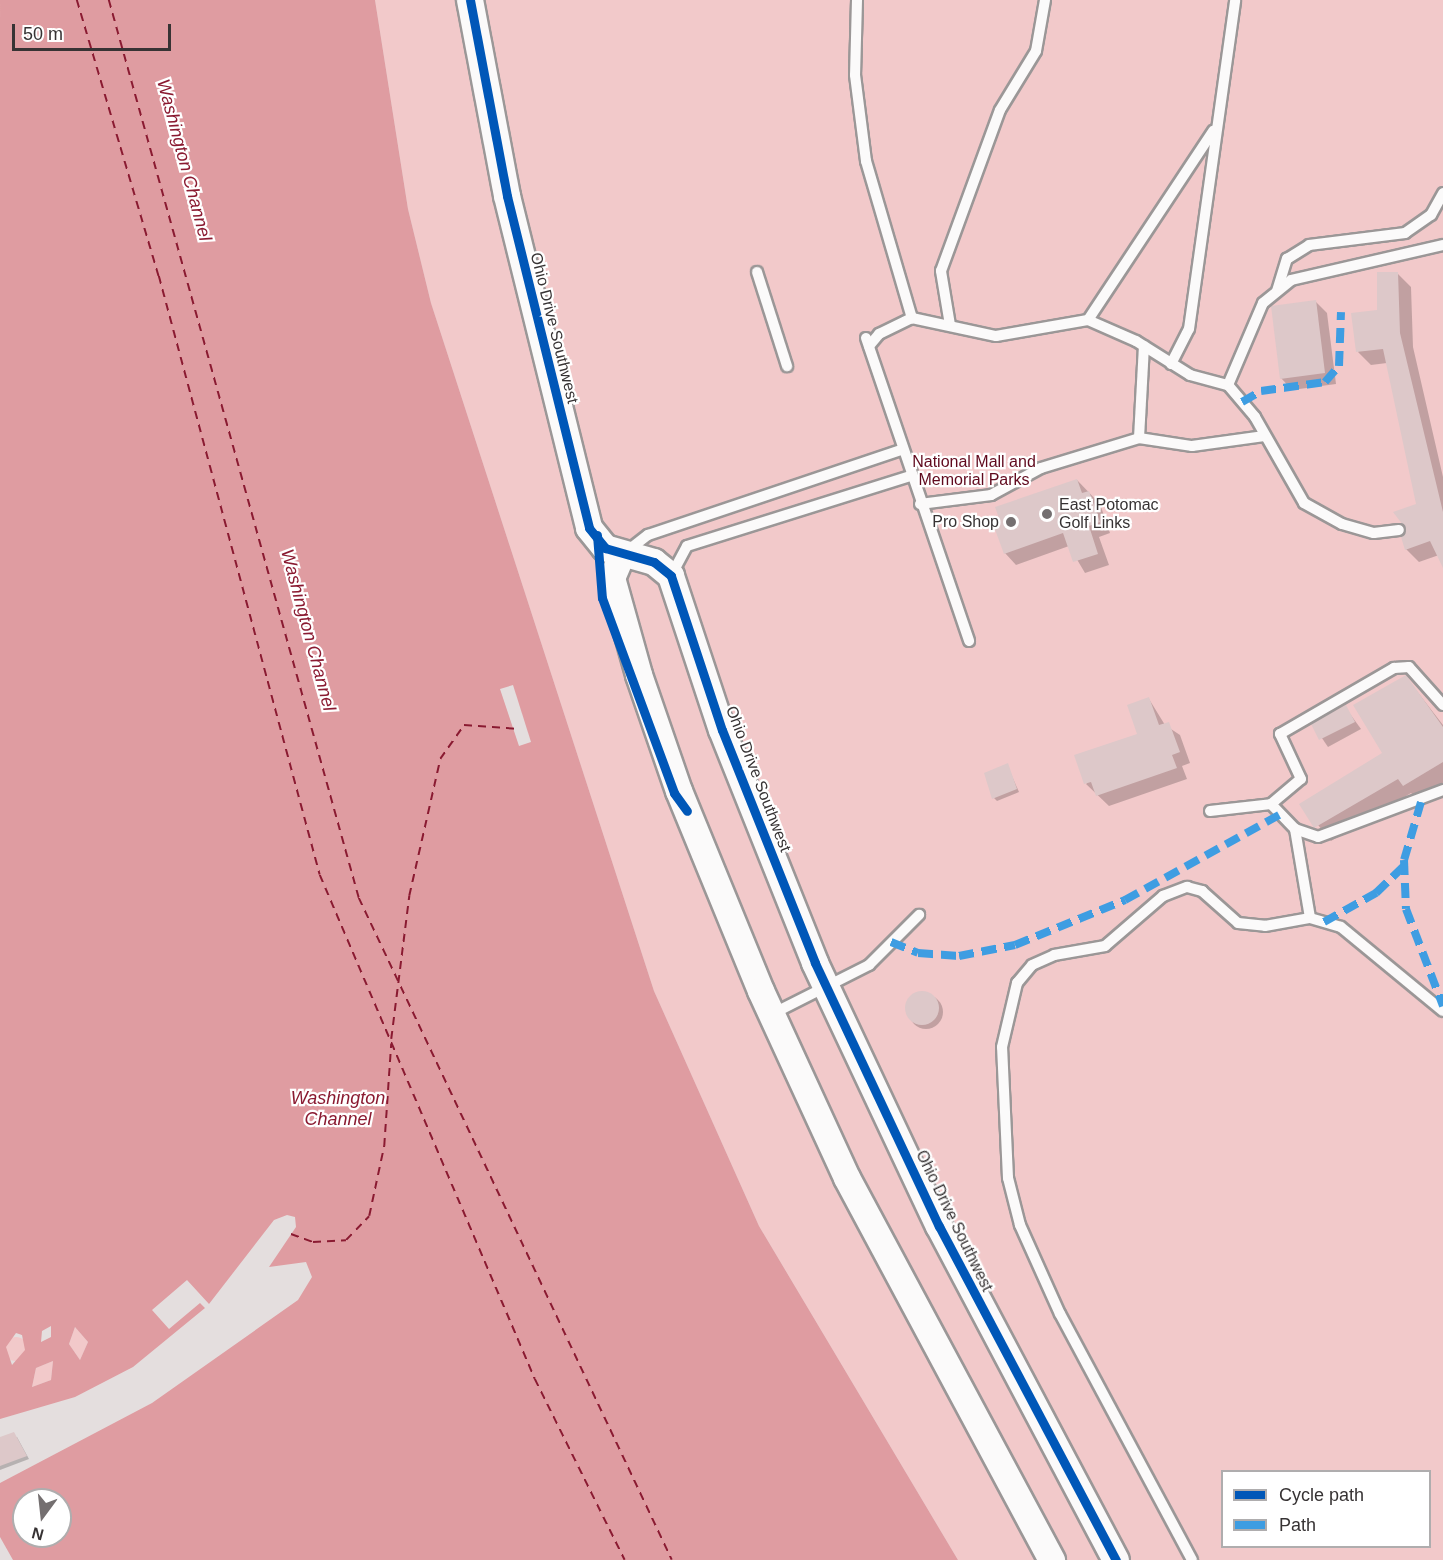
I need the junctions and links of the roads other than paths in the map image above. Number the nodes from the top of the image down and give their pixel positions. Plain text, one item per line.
1 (470, 0) edge
2 (857, 0) edge
3 (1044, 0) edge
4 (1234, 0) edge
5 (1215, 128) junction
6 (1443, 193) edge
7 (1443, 245) edge
8 (757, 272) dead end
9 (1277, 291) junction
10 (912, 318) junction
11 (1088, 320) junction
12 (950, 325) junction
13 (1144, 346) junction
14 (1171, 364) junction
15 (787, 366) dead end
16 (1228, 385) junction
17 (1264, 436) junction
18 (1139, 438) junction
19 (900, 450) junction
20 (910, 476) junction
21 (920, 504) junction
22 (1399, 530) dead end
23 (622, 555) junction
24 (671, 576) junction
25 (969, 641) dead end
26 (1443, 705) edge
27 (1443, 790) edge
28 (1271, 804) junction
29 (1210, 811) dead end
30 (1295, 829) junction
31 (919, 915) dead end
32 (1310, 918) junction
33 (826, 989) junction
34 (1443, 1011) edge
35 (772, 1015) junction
36 (1052, 1560) edge
37 (1116, 1560) edge
38 (1192, 1560) edge

1 - 23 street, Ohio Drive Southwest
2 - 10 lane
3 - 12 lane
4 - 5 lane
5 - 11 lane
5 - 14 lane
6 - 9 lane
7 - 9 lane
8 - 15 lane
9 - 16 lane
10 - 12 lane
10 - 19 lane
11 - 12 lane
11 - 13 lane
13 - 14 lane
13 - 18 lane
14 - 16 lane
16 - 17 lane
17 - 18 lane
17 - 22 lane
18 - 21 lane
19 - 20 lane
19 - 23 lane
20 - 21 lane
20 - 24 lane
21 - 25 lane
23 - 24 street, Ohio Drive Southwest
23 - 35 street
24 - 33 street, Ohio Drive Southwest
26 - 28 lane
27 - 30 lane
28 - 29 lane
28 - 30 lane
30 - 32 lane
31 - 33 lane
32 - 34 lane
32 - 38 lane
33 - 35 lane
33 - 37 street, Ohio Drive Southwest
35 - 36 street

